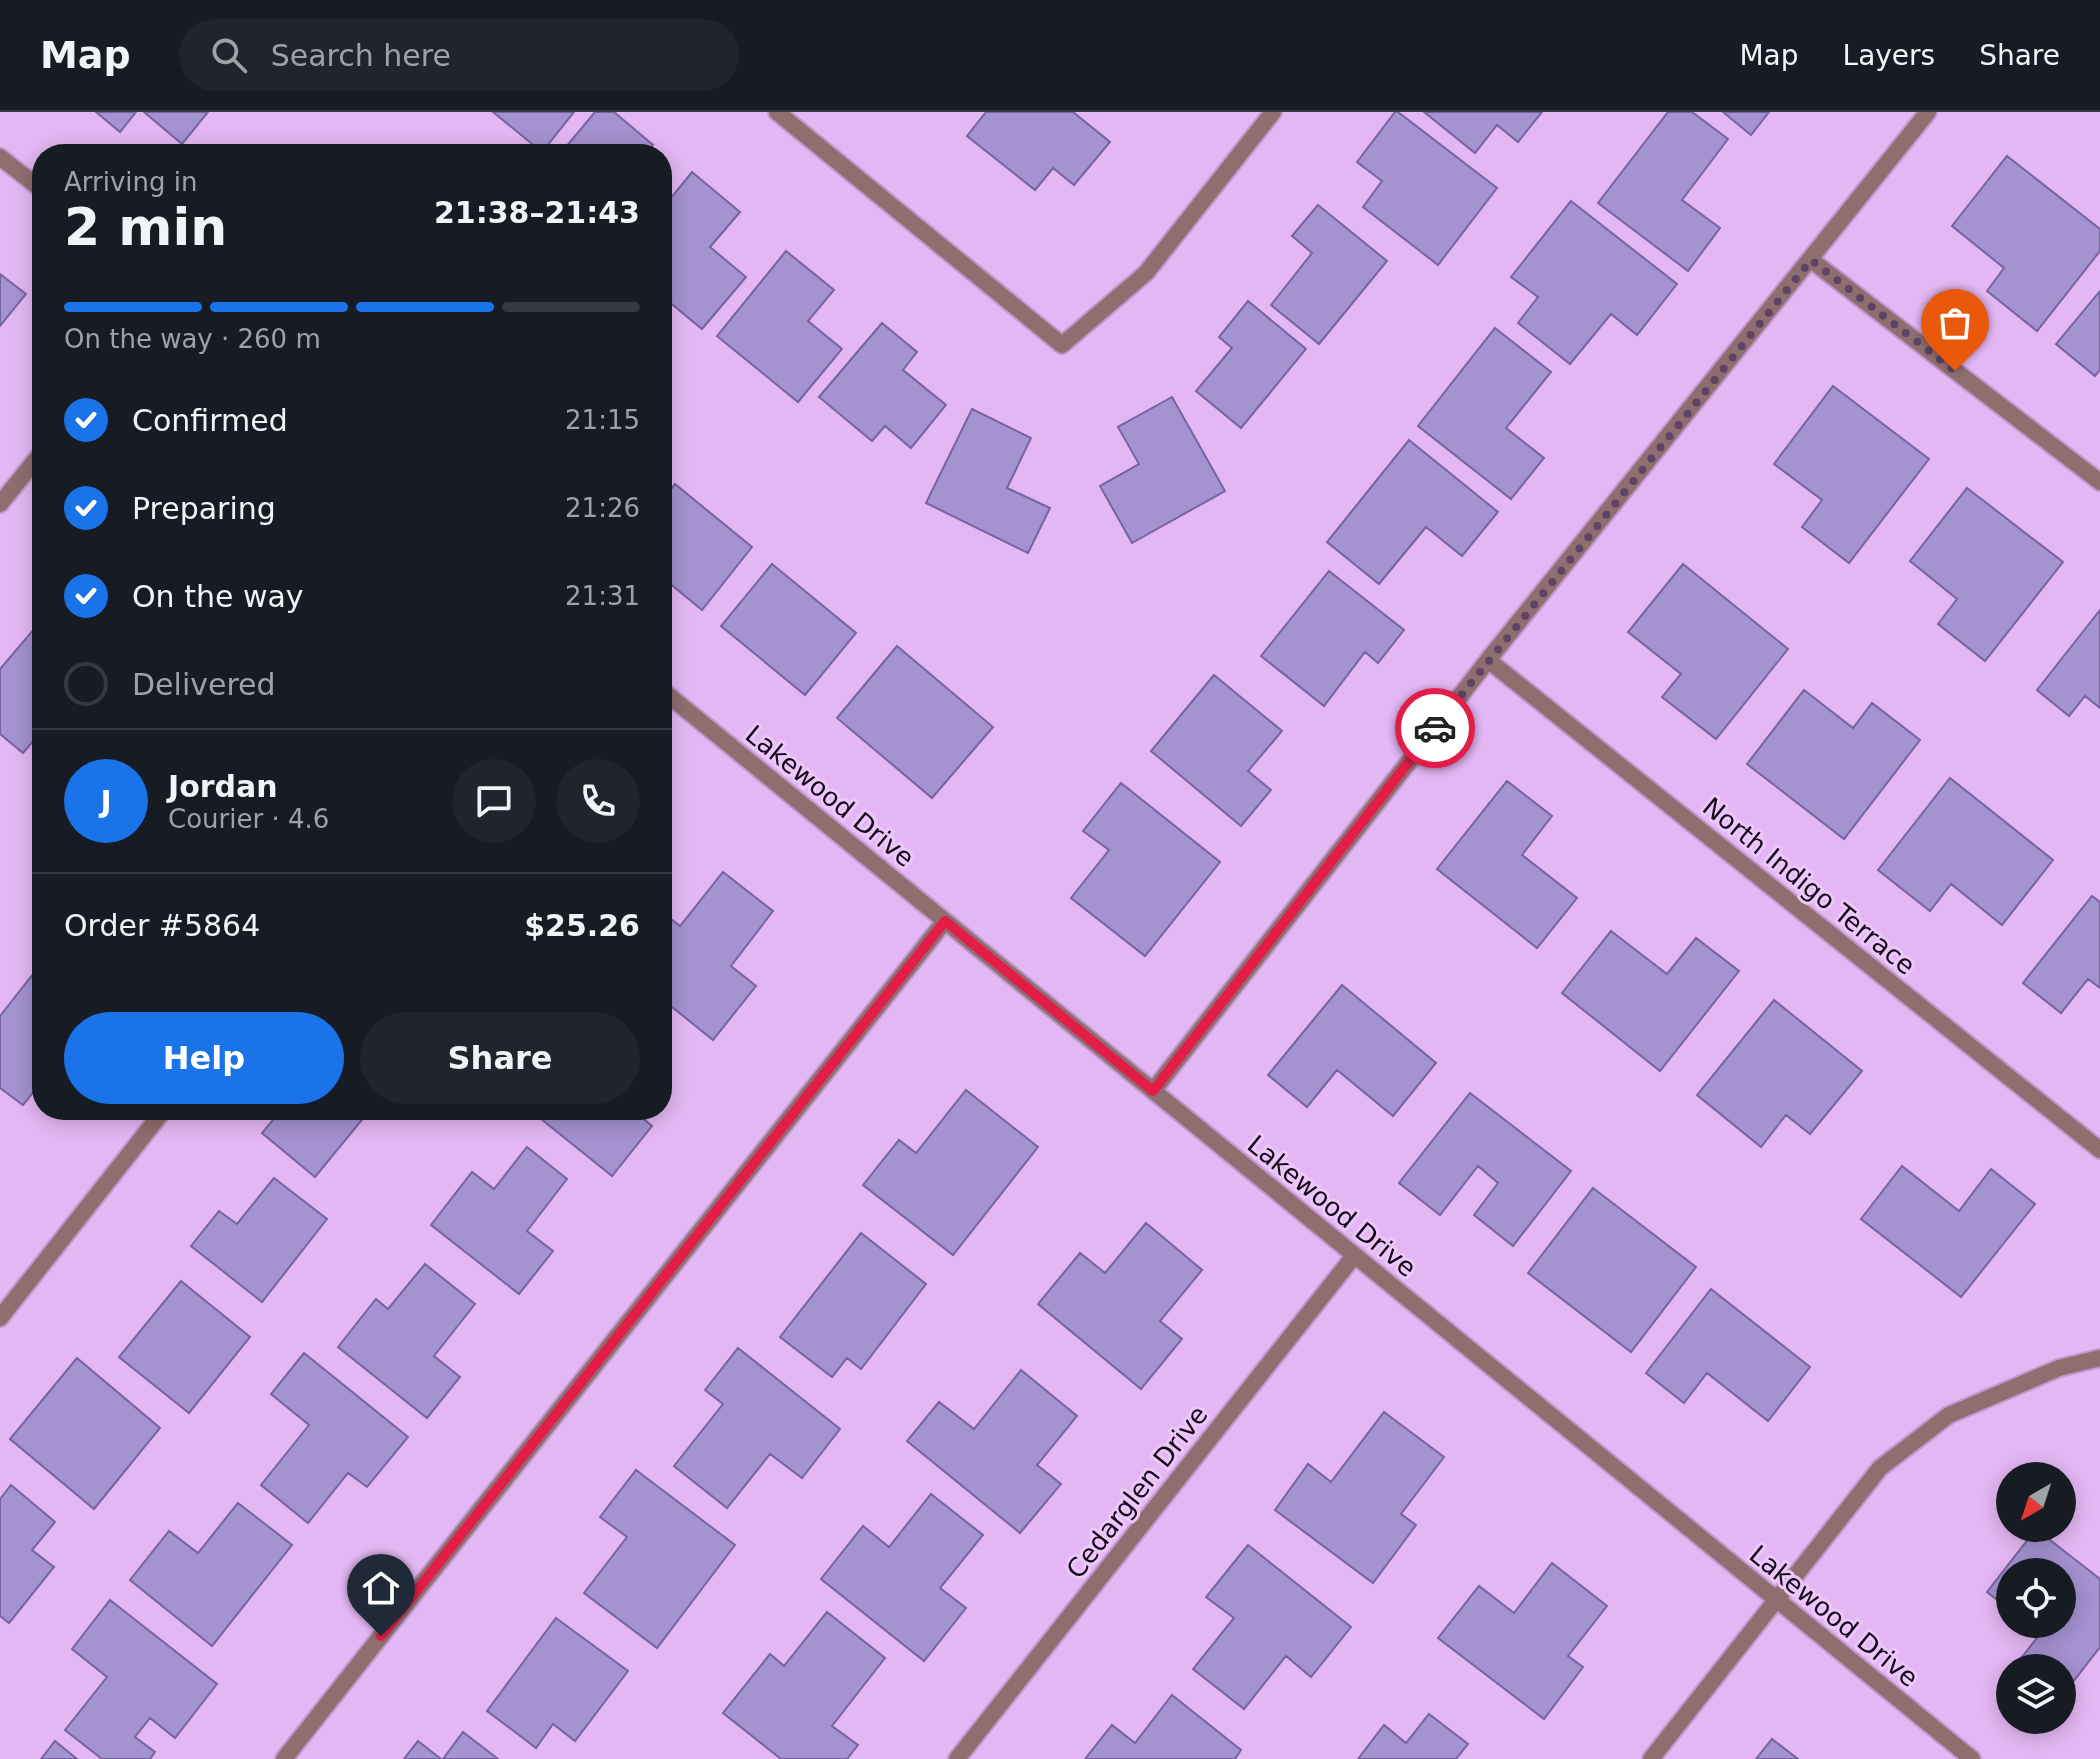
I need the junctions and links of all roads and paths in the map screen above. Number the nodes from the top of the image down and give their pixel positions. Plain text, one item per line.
1 (777, 112) edge
2 (1273, 112) edge
3 (1928, 112) edge
4 (0, 157) edge
5 (32, 182) edge
6 (1811, 260) junction
7 (32, 464) edge
8 (2100, 482) edge
9 (0, 504) edge
10 (1488, 660) junction
11 (672, 698) edge
12 (945, 921) junction
13 (1153, 1091) junction
14 (156, 1120) edge
15 (2100, 1150) edge
16 (1354, 1256) junction
17 (0, 1318) edge
18 (2100, 1358) edge
19 (1778, 1600) junction
20 (284, 1759) edge
21 (957, 1759) edge
22 (1651, 1759) edge
23 (1972, 1759) edge

1 - 2 street
3 - 6 street
4 - 5 street
6 - 8 street
6 - 10 street
7 - 9 street
10 - 13 street
10 - 15 street, North Indigo Terrace
11 - 12 street, Lakewood Drive
12 - 13 street, Lakewood Drive
12 - 20 street
13 - 16 street, Lakewood Drive
14 - 17 street
16 - 19 street, Lakewood Drive
16 - 21 street, Cedarglen Drive
18 - 19 street
19 - 22 street
19 - 23 street, Lakewood Drive

